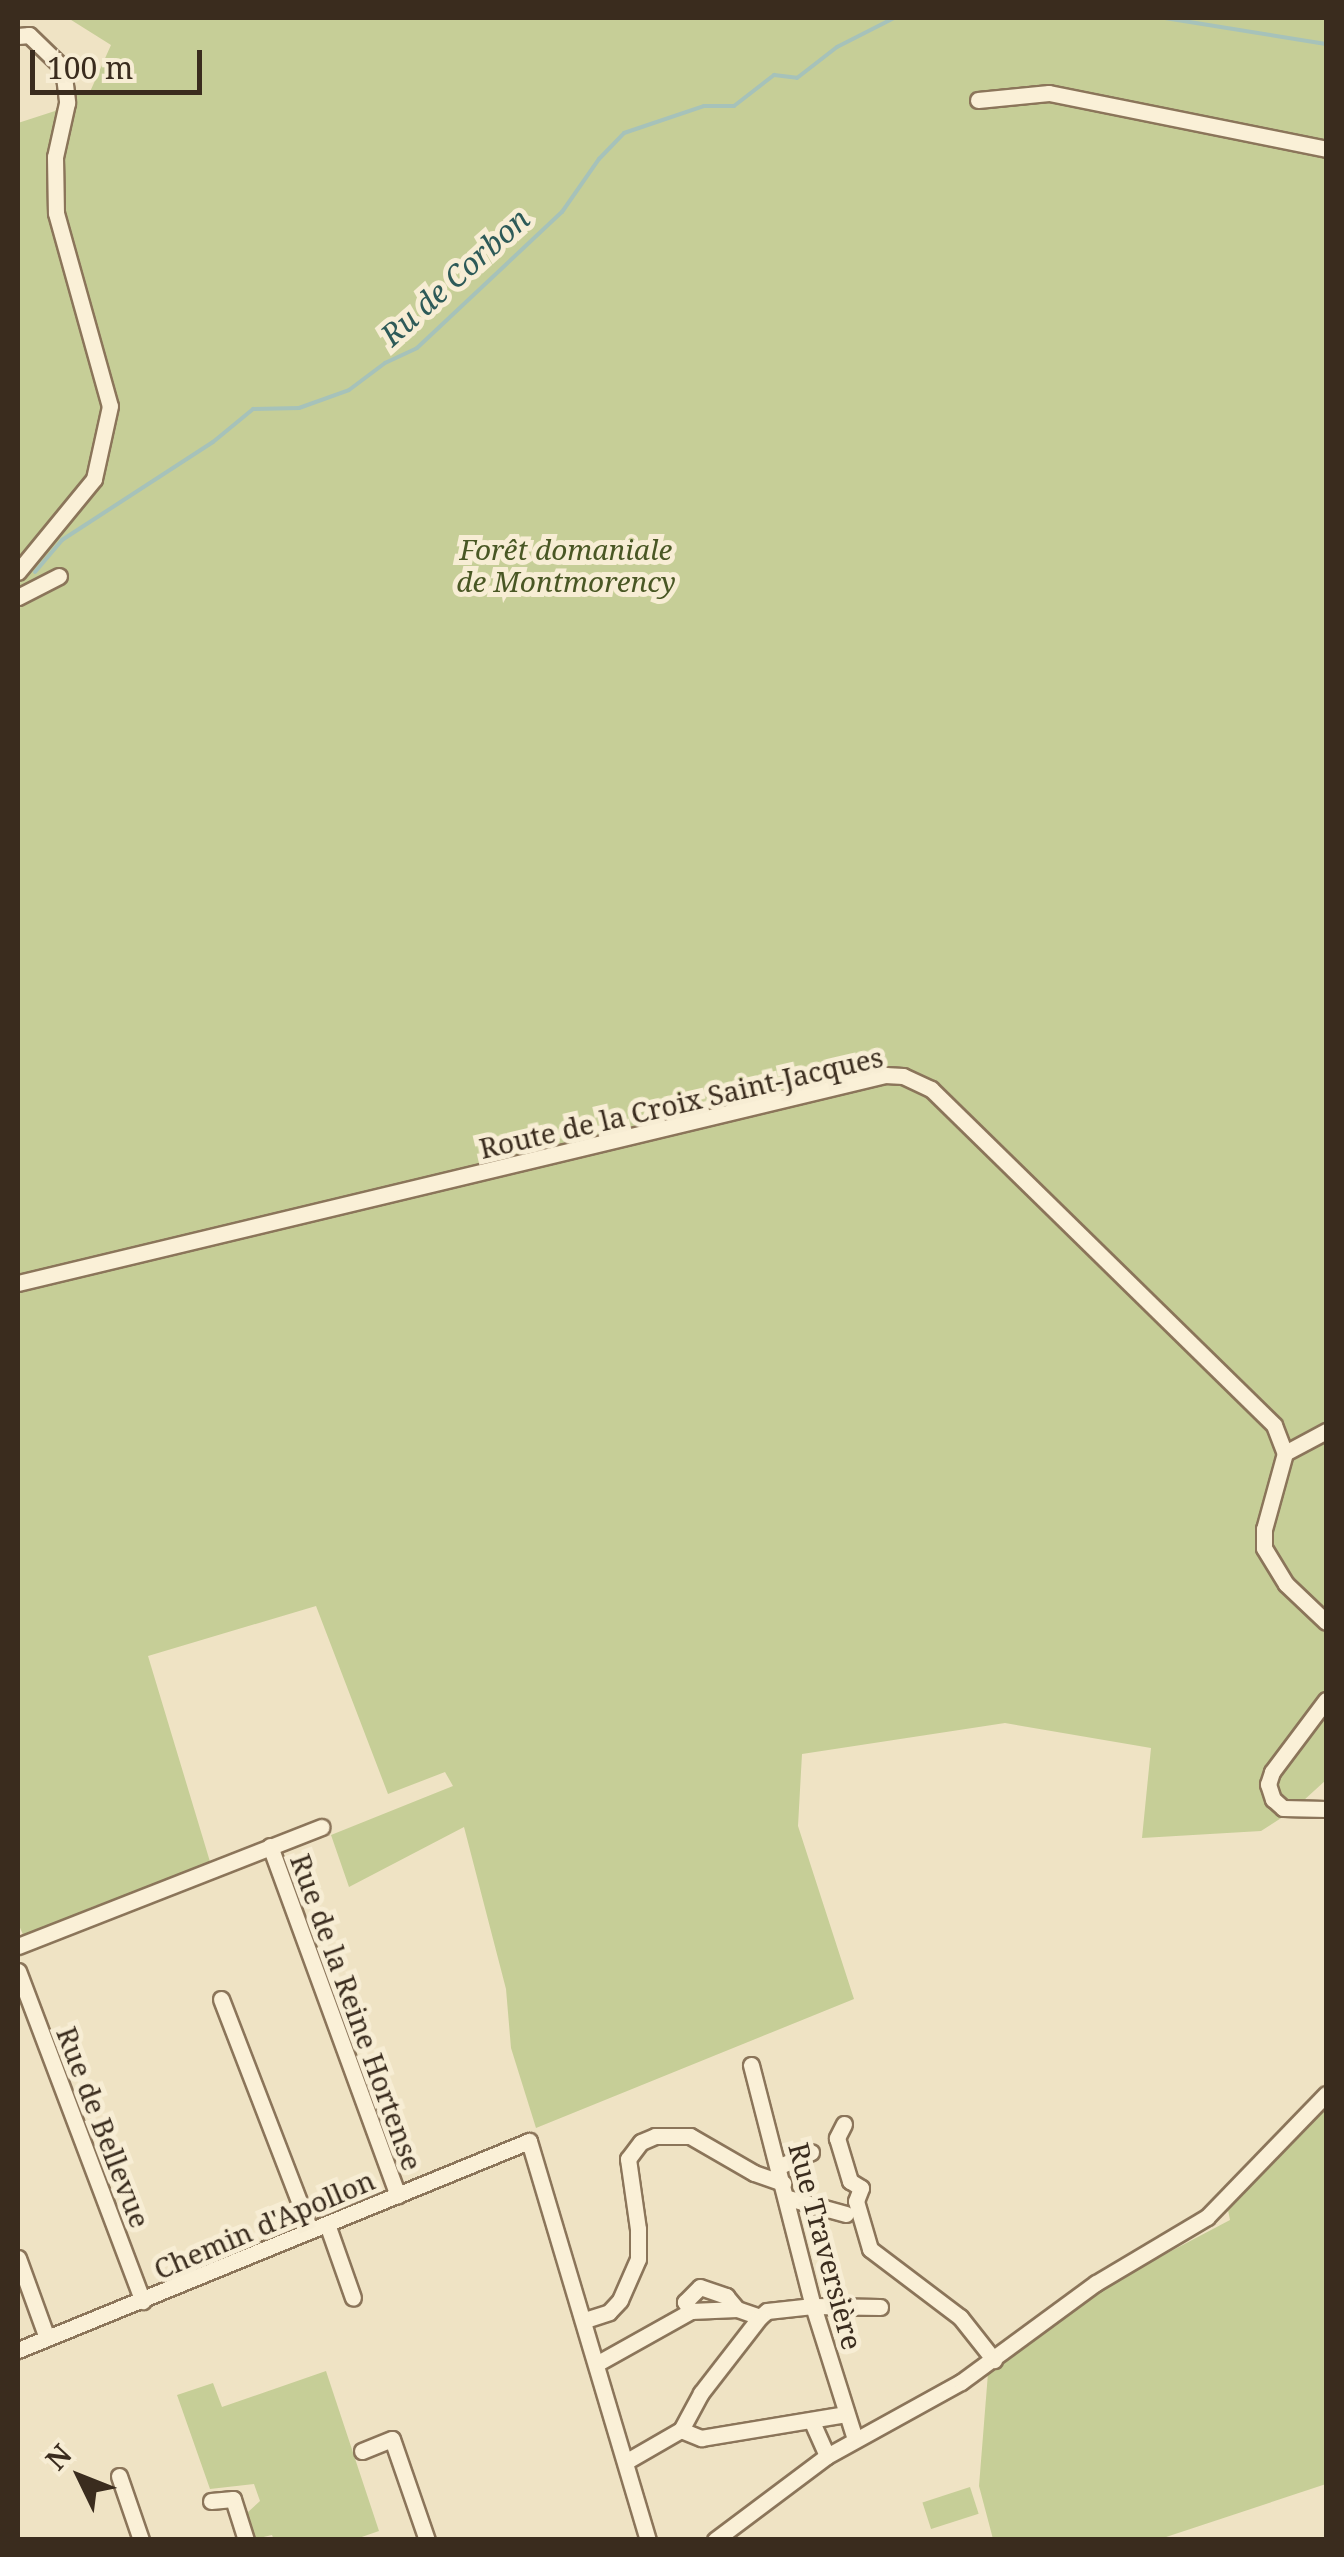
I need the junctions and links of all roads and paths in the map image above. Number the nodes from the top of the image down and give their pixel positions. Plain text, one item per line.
1 (18, 36) edge
2 (978, 100) dead end
3 (1326, 149) edge
4 (18, 572) edge
5 (59, 576) dead end
6 (18, 598) edge
7 (18, 1283) edge
8 (1326, 1431) edge
9 (1285, 1453) junction
10 (1326, 1622) edge
11 (1326, 1700) edge
12 (1326, 1809) edge
13 (321, 1827) dead end
14 (270, 1846) junction
15 (18, 1946) edge
16 (18, 1971) edge
17 (221, 1999) dead end
18 (751, 2065) dead end
19 (1326, 2094) edge
20 (844, 2124) dead end
21 (811, 2152) dead end
22 (784, 2182) junction
23 (398, 2195) junction
24 (846, 2214) dead end
25 (318, 2227) junction
26 (18, 2258) edge
27 (353, 2298) dead end
28 (143, 2301) junction
29 (813, 2306) junction
30 (880, 2308) dead end
31 (736, 2309) junction
32 (691, 2311) junction
33 (760, 2317) junction
34 (585, 2320) junction
35 (47, 2338) junction
36 (18, 2350) edge
37 (994, 2360) junction
38 (598, 2364) junction
39 (846, 2414) junction
40 (812, 2422) junction
41 (681, 2430) junction
42 (855, 2439) junction
43 (362, 2450) dead end
44 (826, 2456) junction
45 (627, 2461) junction
46 (118, 2476) dead end
47 (211, 2500) dead end
48 (141, 2540) edge
49 (246, 2540) edge
50 (427, 2540) edge
51 (648, 2540) edge
52 (715, 2540) edge

1 - 4 street
2 - 3 street
5 - 6 street
7 - 9 street, Route de la Croix Saint-Jacques
8 - 9 street
9 - 10 street
11 - 12 street
13 - 14 street
14 - 15 street
14 - 23 street, Rue de la Reine Hortense
16 - 28 street, Rue de Bellevue
17 - 25 street
18 - 22 street, Rue Traversière
19 - 37 street
20 - 37 street
21 - 22 street
22 - 24 street
22 - 29 street, Rue Traversière
22 - 34 street
23 - 25 street, Chemin d'Apollon
23 - 34 street, Chemin d'Apollon
25 - 27 street
25 - 28 street, Chemin d'Apollon
26 - 35 street
28 - 35 street, Chemin d'Apollon
29 - 30 street
29 - 33 street
29 - 39 street, Rue Traversière
31 - 32 street
31 - 32 street
31 - 33 street
32 - 38 street
33 - 41 street
34 - 38 street
35 - 36 street, Chemin d'Apollon
37 - 42 street
38 - 45 street
39 - 40 street
39 - 42 street, Rue Traversière
40 - 41 street
40 - 44 street
41 - 45 street
42 - 44 street
43 - 50 street
44 - 52 street
45 - 51 street
46 - 48 street
47 - 49 street

